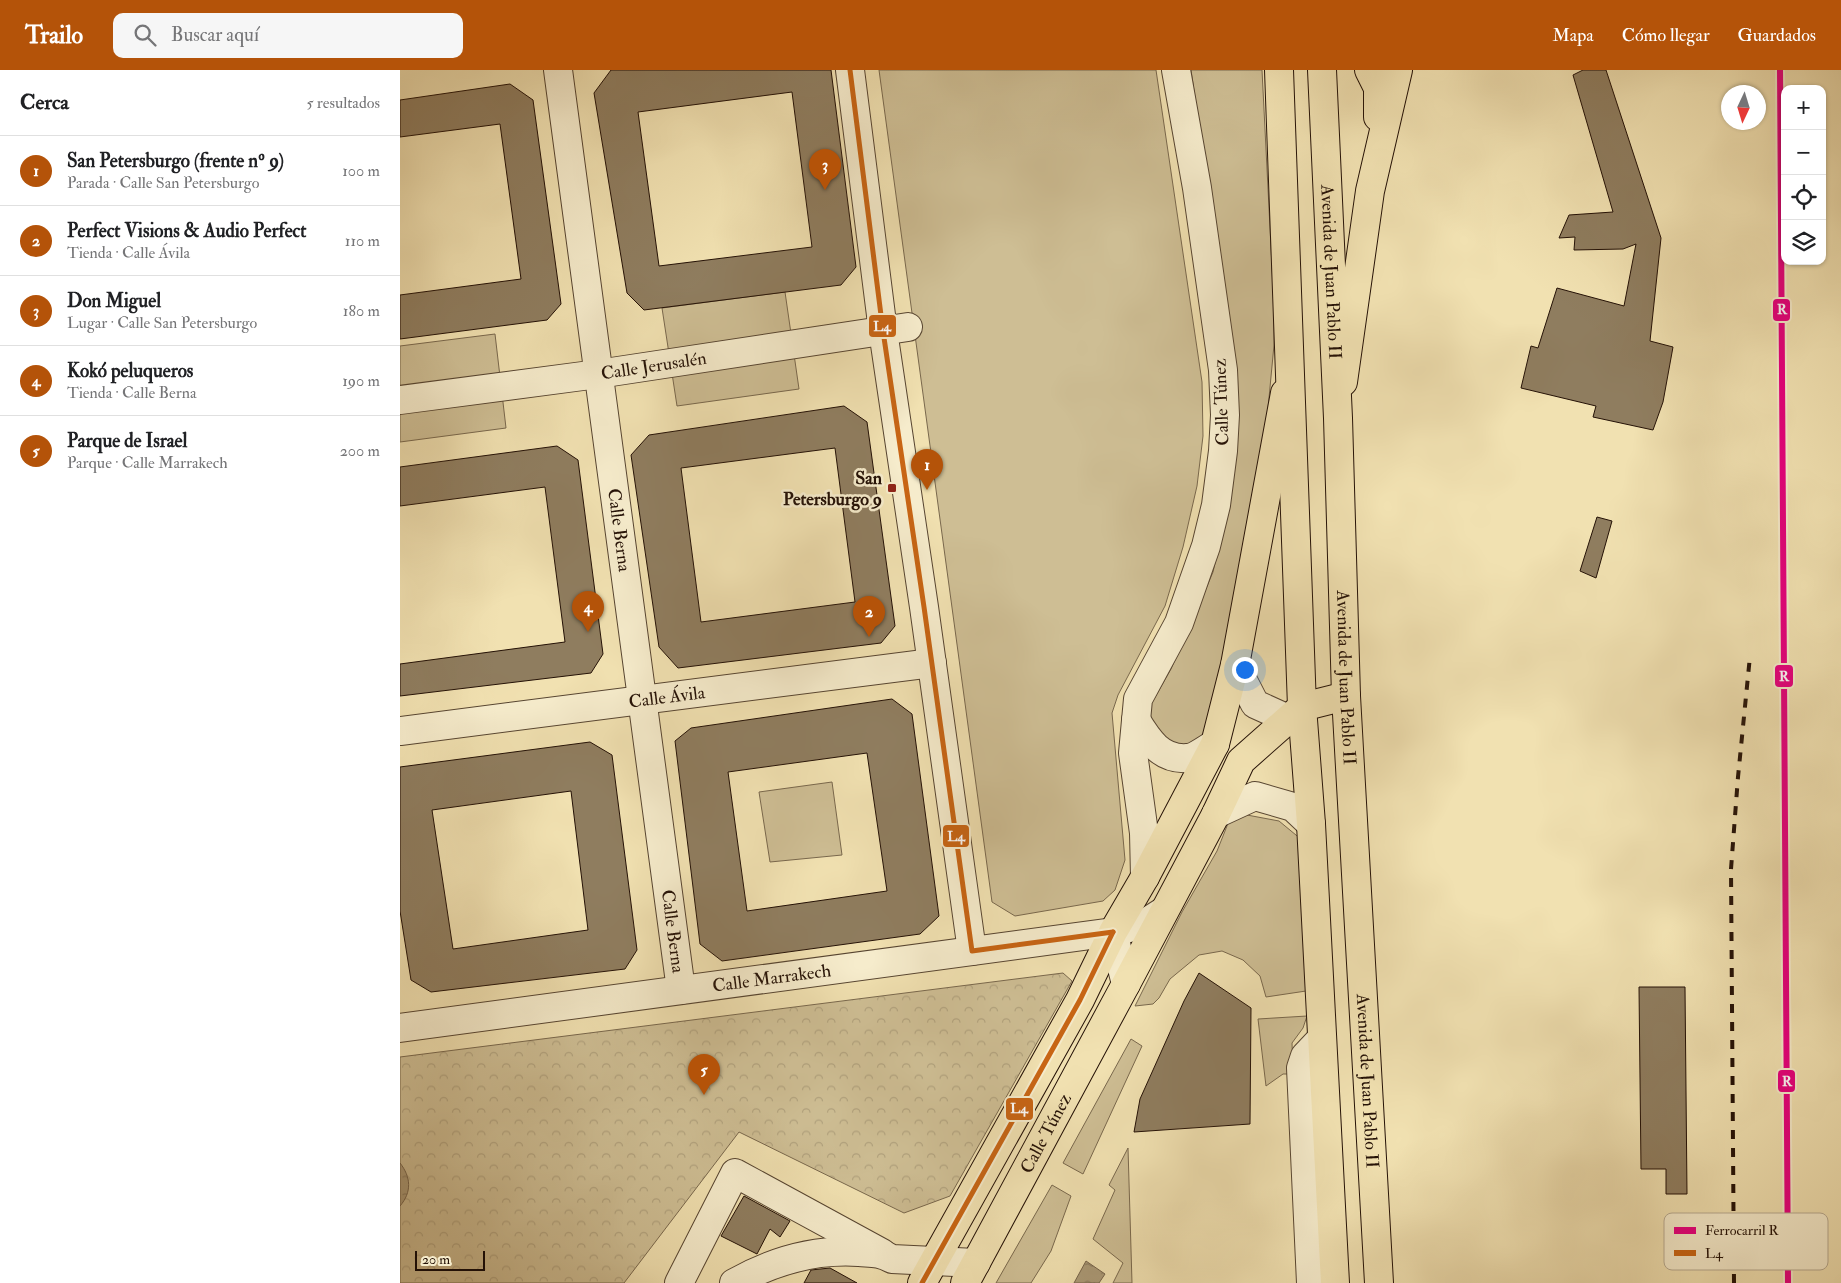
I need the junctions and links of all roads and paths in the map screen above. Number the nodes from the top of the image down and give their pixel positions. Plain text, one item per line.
1 (558, 70) edge
2 (850, 70) edge
3 (1176, 70) edge
4 (1322, 70) edge
5 (1369, 70) edge
6 (1398, 70) edge
7 (1282, 73) edge
8 (1370, 191) junction
9 (896, 329) junction
10 (1289, 372) junction
11 (598, 374) junction
12 (400, 400) edge
13 (1338, 418) junction
14 (932, 662) junction
15 (1236, 665) junction
16 (1346, 696) junction
17 (642, 700) junction
18 (1295, 713) junction
19 (1136, 720) junction
20 (400, 731) edge
21 (1215, 744) junction
22 (1216, 814) junction
23 (1311, 824) junction
24 (1145, 877) junction
25 (1164, 911) junction
26 (1113, 932) junction
27 (972, 951) junction
28 (1126, 984) junction
29 (681, 990) junction
30 (400, 1028) edge
31 (1322, 1038) junction
32 (882, 1253) junction
33 (928, 1272) edge
34 (970, 1273) edge
35 (679, 1283) edge
36 (734, 1283) edge
37 (1311, 1283) edge
38 (1335, 1283) edge
39 (1379, 1283) edge

1 - 11 street, Calle Berna
2 - 9 street
3 - 19 street, Calle Túnez
4 - 13 main road, Avenida de Juan Pablo II
5 - 8 main road
6 - 8 main road
7 - 10 main road
8 - 13 main road
9 - 11 street, Calle Jerusalén
9 - 14 street
10 - 15 main road, Calle Túnez
10 - 18 main road
11 - 12 street, Calle Jerusalén
11 - 17 street, Calle Berna
13 - 16 main road, Avenida de Juan Pablo II
14 - 17 street, Calle Ávila
14 - 27 street
15 - 18 street
15 - 21 main road, Calle Túnez
16 - 18 main road
16 - 39 main road, Avenida de Juan Pablo II
17 - 20 street, Calle Ávila
17 - 29 street, Calle Berna
18 - 22 main road, Calle Túnez
18 - 23 main road
19 - 21 street
19 - 24 street, Calle Túnez
21 - 24 main road, Calle Túnez
22 - 23 street
22 - 25 main road, Calle Túnez
23 - 31 main road
24 - 26 main road, Calle Túnez
25 - 26 street, Calle Túnez
25 - 28 main road, Calle Túnez
26 - 27 street, Calle Marrakech
26 - 28 street
26 - 33 main road, Calle Túnez
27 - 29 street, Calle Marrakech
28 - 34 main road, Calle Túnez
29 - 30 street, Calle Marrakech
31 - 37 street
31 - 38 main road
32 - 33 street
32 - 35 street
32 - 36 street
33 - 34 street

